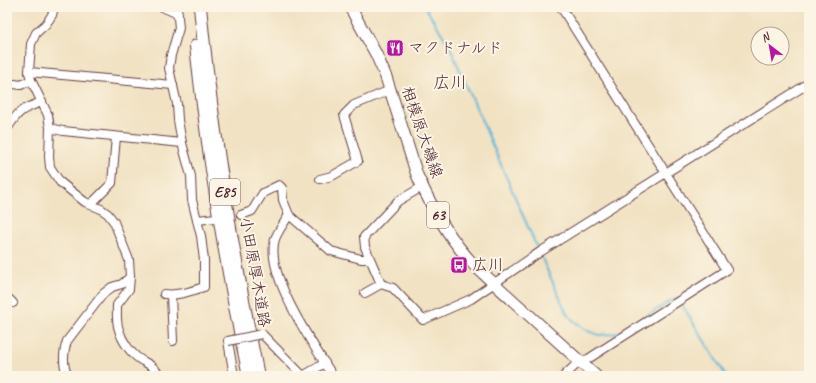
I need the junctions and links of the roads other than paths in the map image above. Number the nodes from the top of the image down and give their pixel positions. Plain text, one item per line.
1 (54, 7) edge
2 (162, 7) edge
3 (192, 7) edge
4 (200, 7) edge
5 (350, 7) edge
6 (560, 7) edge
7 (177, 10) edge
8 (29, 72) junction
9 (31, 80) junction
10 (7, 83) edge
11 (809, 83) edge
12 (173, 85) junction
13 (390, 90) junction
14 (42, 102) junction
15 (50, 128) junction
16 (7, 129) edge
17 (116, 137) junction
18 (182, 143) junction
19 (666, 173) junction
20 (320, 179) dead end
21 (422, 187) junction
22 (90, 205) junction
23 (289, 215) junction
24 (241, 216) dead end
25 (216, 218) dead end
26 (197, 220) junction
27 (369, 259) junction
28 (130, 277) junction
29 (494, 283) junction
30 (381, 284) junction
31 (365, 293) dead end
32 (7, 297) edge
33 (13, 303) dead end
34 (173, 341) dead end
35 (580, 361) junction
36 (325, 363) junction
37 (68, 376) edge
38 (159, 376) edge
39 (234, 376) edge
40 (249, 376) edge
41 (258, 376) edge
42 (332, 376) edge
43 (564, 376) edge
44 (596, 376) edge

1 - 8 street
2 - 7 street
3 - 40 highway, 小田原厚木道路 / E85
4 - 41 highway, 小田原厚木道路 / E85
5 - 13 main road, 相模原大磯線 / 63
6 - 19 street
7 - 12 street
8 - 9 street
8 - 12 street
9 - 10 street
9 - 14 street
11 - 19 street
12 - 18 street
13 - 20 street
13 - 21 main road, 相模原大磯線 / 63
14 - 15 street
14 - 16 street
15 - 17 street
15 - 22 street
17 - 18 street
17 - 22 street
18 - 26 street
19 - 29 street
19 - 35 street
21 - 27 street
21 - 29 main road, 相模原大磯線 / 63
22 - 28 street
23 - 24 street
23 - 27 street
23 - 36 street
25 - 26 street
26 - 34 street
27 - 30 street
28 - 37 street
28 - 38 street
29 - 30 street
29 - 35 main road, 相模原大磯線 / 63
30 - 31 street
32 - 33 street
35 - 43 street
35 - 44 main road, 相模原大磯線 / 63
36 - 39 street, bridge
36 - 42 street

